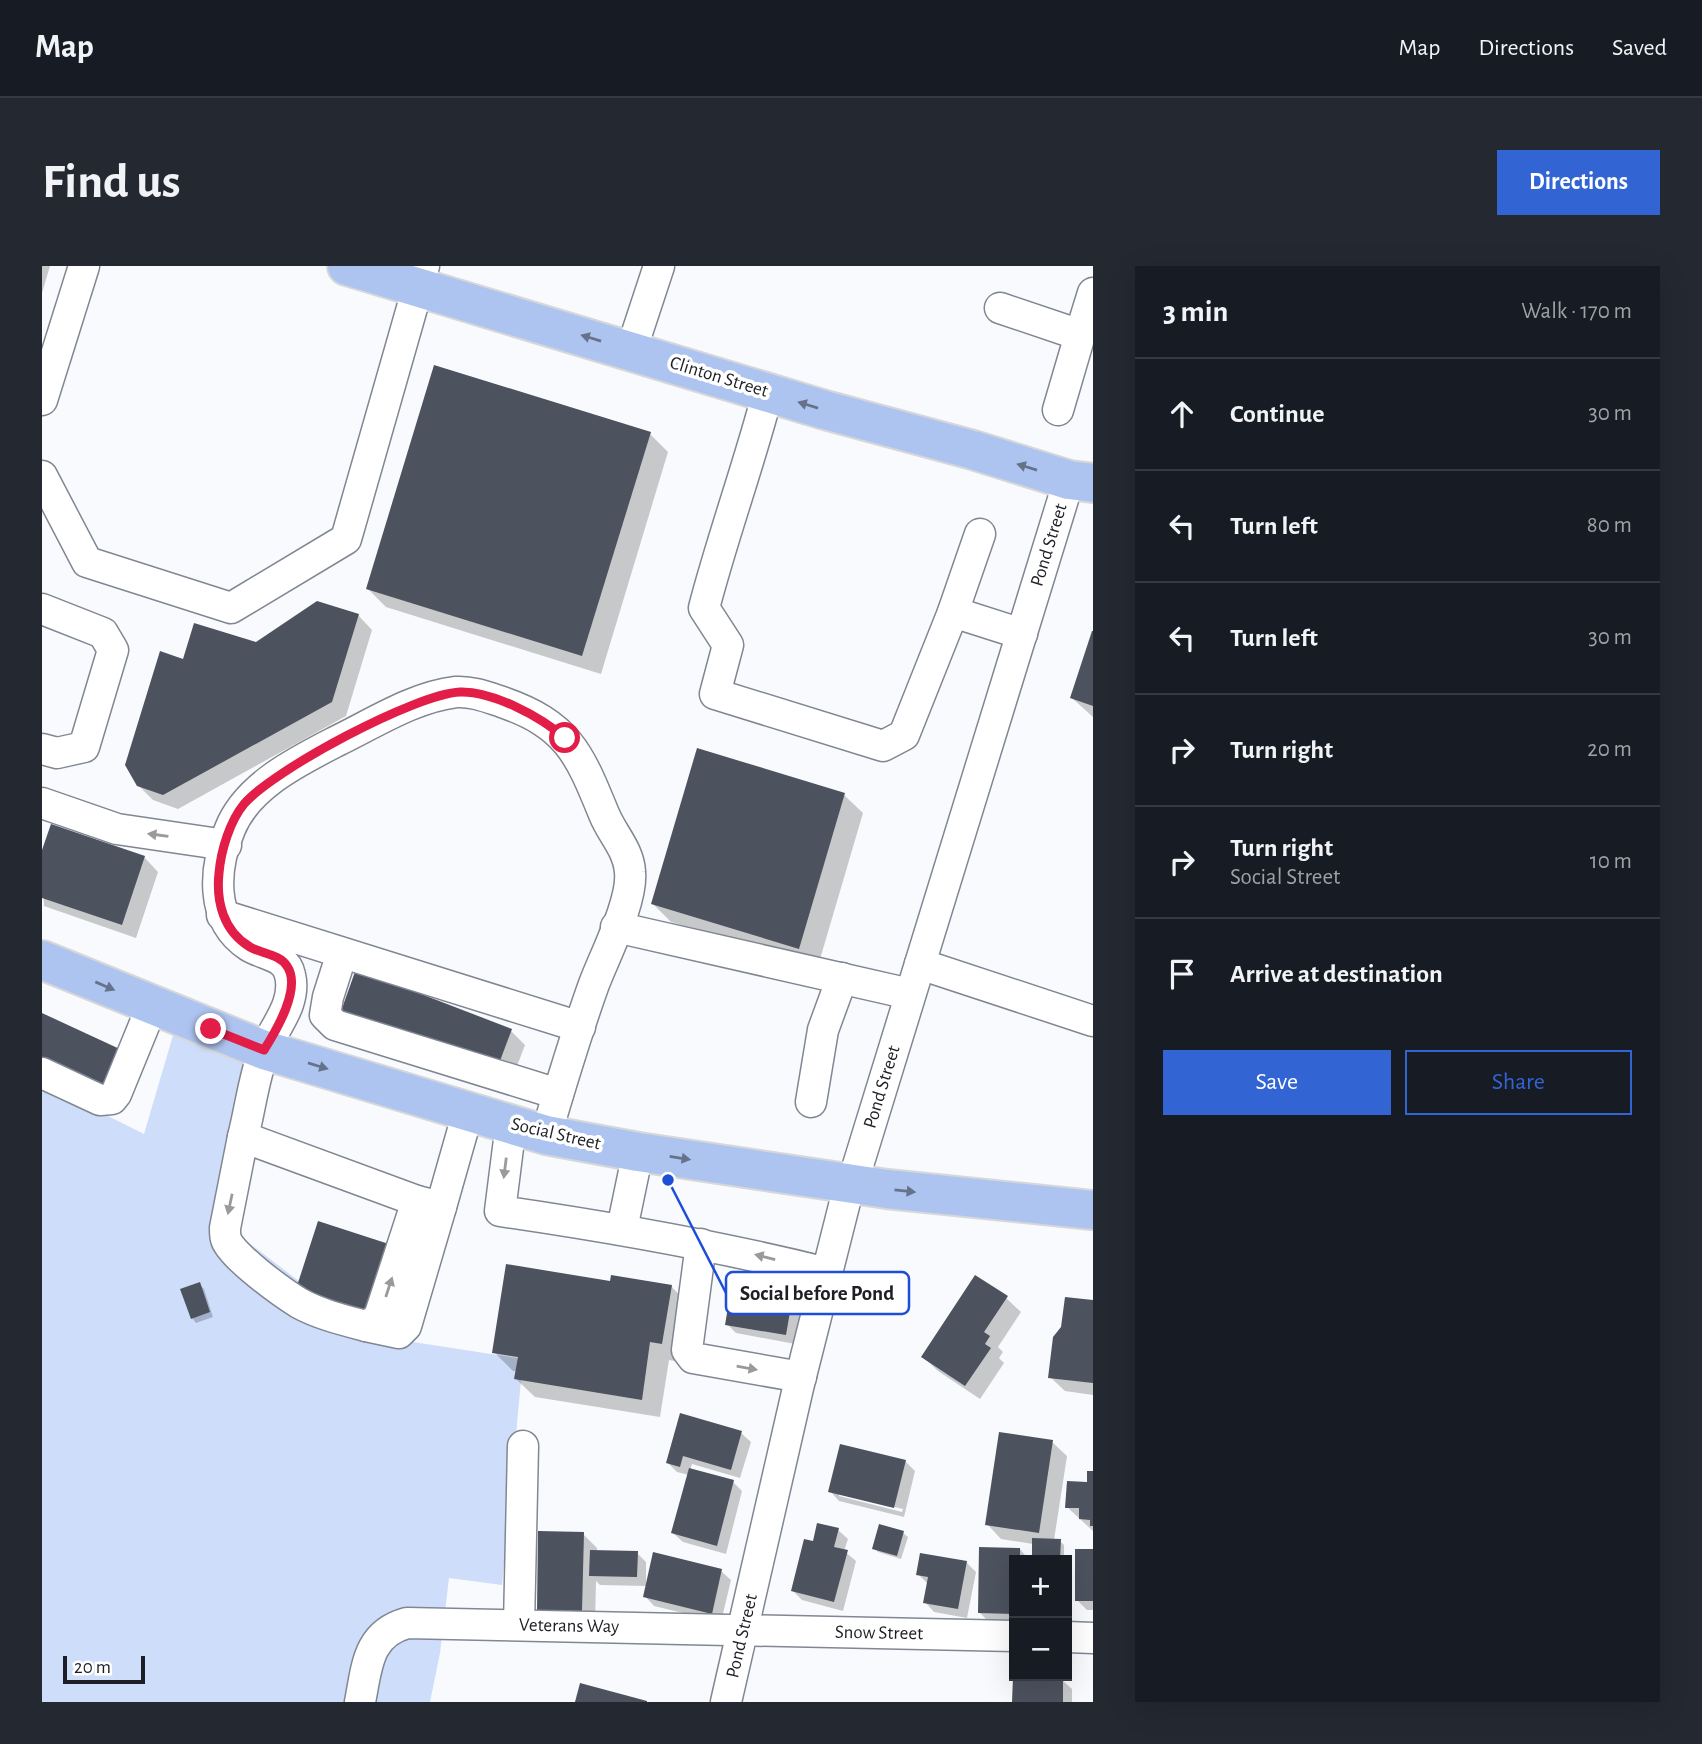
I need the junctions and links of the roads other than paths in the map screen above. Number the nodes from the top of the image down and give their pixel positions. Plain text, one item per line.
1 (84, 266) edge
2 (347, 266) edge
3 (659, 266) edge
4 (421, 277) edge
5 (1093, 293) edge
6 (1000, 308) dead end
7 (1080, 335) junction
8 (631, 351) junction
9 (768, 392) junction
10 (42, 400) edge
11 (1058, 410) dead end
12 (42, 476) edge
13 (1081, 481) edge
14 (980, 534) dead end
15 (42, 609) edge
16 (953, 612) junction
17 (1022, 634) junction
18 (42, 749) edge
19 (42, 803) edge
20 (226, 845) junction
21 (222, 915) junction
22 (616, 927) junction
23 (342, 953) junction
24 (42, 960) edge
25 (920, 964) junction
26 (842, 978) junction
27 (910, 994) junction
28 (152, 1006) junction
29 (1093, 1021) edge
30 (580, 1027) junction
31 (264, 1050) junction
32 (42, 1073) edge
33 (558, 1094) junction
34 (811, 1102) dead end
35 (468, 1112) junction
36 (529, 1130) junction
37 (243, 1137) junction
38 (638, 1152) junction
39 (850, 1182) junction
40 (429, 1204) junction
41 (1093, 1210) edge
42 (622, 1229) junction
43 (701, 1244) junction
44 (827, 1273) junction
45 (801, 1377) junction
46 (523, 1447) dead end
47 (519, 1625) junction
48 (743, 1630) junction
49 (1009, 1636) edge
50 (1072, 1637) edge
51 (1093, 1637) edge
52 (360, 1702) edge
53 (726, 1702) edge

1 - 10 street
2 - 4 main road, Clinton Street
3 - 8 street
8 -> 4 main road, Clinton Street
4 - 12 street
5 - 7 street
6 - 7 street
7 - 11 street
8 - 9 main road, Clinton Street
13 -> 9 main road, Clinton Street
9 - 16 street
13 - 17 street, Pond Street
14 - 16 street
15 - 18 street
16 - 17 street
17 - 25 street, Pond Street
20 -> 19 street
20 - 21 street
20 - 22 street
21 - 23 street
21 - 31 street
22 - 26 street
22 - 30 street
23 - 30 street
23 - 33 street
24 -> 28 main road, Social Street
25 - 27 street, Pond Street
25 - 29 street
26 - 27 street
26 - 34 street
27 - 39 street, Pond Street
28 - 31 main road, Social Street
28 - 32 street
30 - 33 street
31 -> 35 main road, Social Street
31 - 37 street
33 - 36 street
35 - 36 main road, Social Street
35 - 40 street
36 - 38 main road, Social Street
36 -> 42 street
37 - 40 street
37 -> 40 street
38 -> 39 main road, Social Street
38 - 42 street
39 -> 41 main road, Social Street
39 - 44 street, Pond Street
42 - 43 street
44 -> 43 street
43 -> 45 street
44 - 45 street, Pond Street
45 - 48 street, Pond Street
46 - 47 street
47 - 48 street, Veterans Way
47 - 52 street, Veterans Way
48 - 49 street, Snow Street
48 - 53 street, Pond Street
50 - 51 street

